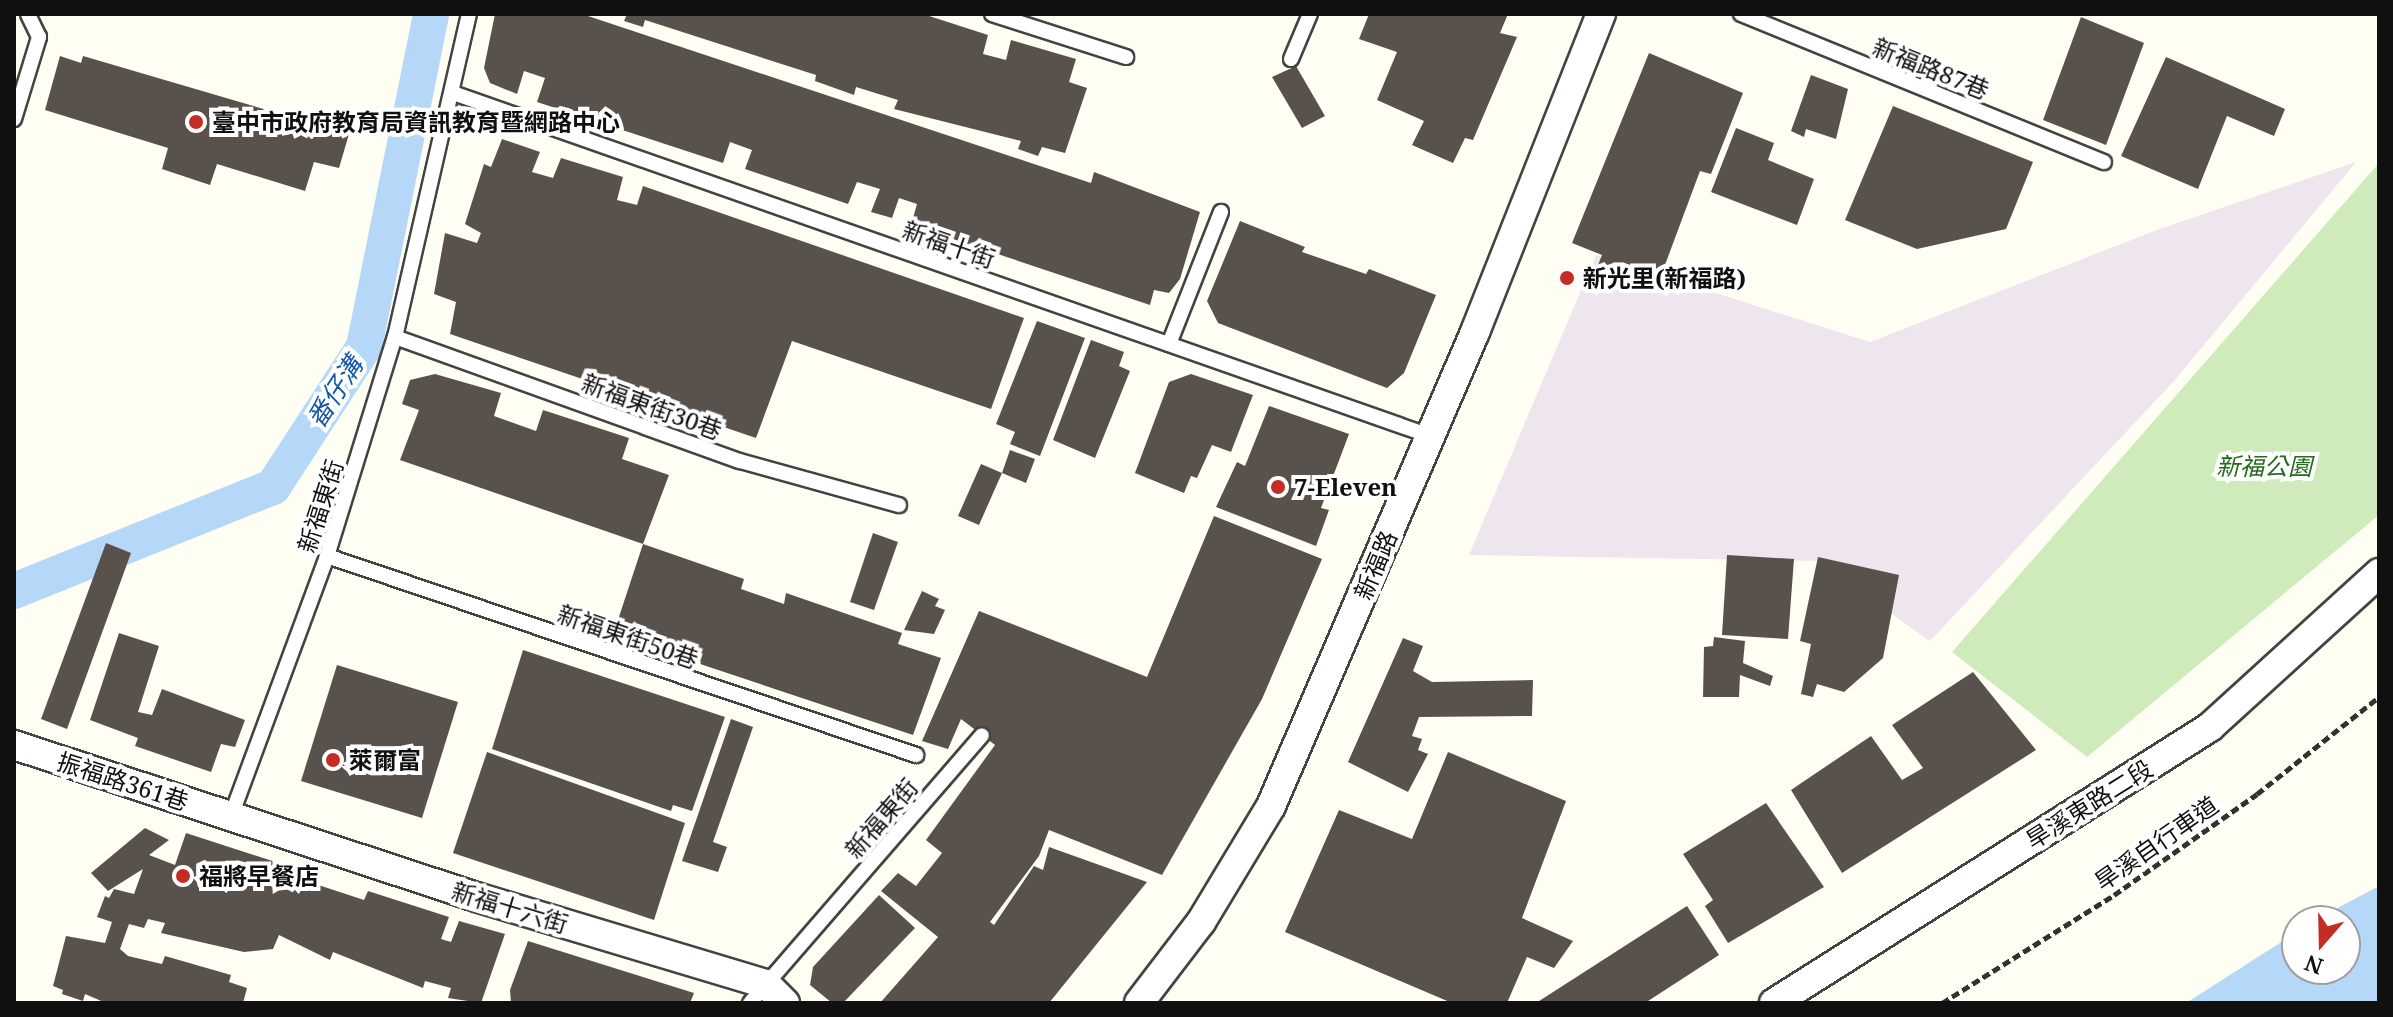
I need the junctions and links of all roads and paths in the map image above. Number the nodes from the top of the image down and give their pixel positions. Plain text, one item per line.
1 (28, 14) edge
2 (469, 14) edge
3 (992, 14) edge
4 (1310, 14) edge
5 (1601, 14) edge
6 (1741, 14) edge
7 (1126, 57) dead end
8 (1291, 59) dead end
9 (453, 93) junction
10 (14, 119) edge
11 (2104, 162) dead end
12 (1221, 212) dead end
13 (395, 337) junction
14 (1169, 344) junction
15 (1430, 436) junction
16 (899, 505) dead end
17 (327, 556) junction
18 (2379, 573) edge
19 (2379, 697) edge
20 (982, 735) dead end
21 (14, 745) edge
22 (916, 755) dead end
23 (231, 816) junction
24 (767, 997) edge
25 (1139, 1003) edge
26 (1774, 1003) edge
27 (1942, 1003) edge

1 - 10 lane
2 - 9 lane, 新福東街
3 - 7 lane
4 - 8 lane
5 - 15 street, 新福路
6 - 11 lane, 新福路87巷
9 - 13 lane, 新福東街
9 - 14 lane, 新福十街
12 - 14 lane
13 - 16 lane, 新福東街30巷
13 - 17 lane, 新福東街
14 - 15 lane, 新福十街
15 - 25 street, 新福路
17 - 22 lane, 新福東街50巷
17 - 23 lane, 新福東街
18 - 26 street, 旱溪東路二段
19 - 27 path, 旱溪自行車道
20 - 24 lane, 新福東街
21 - 23 street, 振福路361巷
23 - 24 street, 新福十六街

